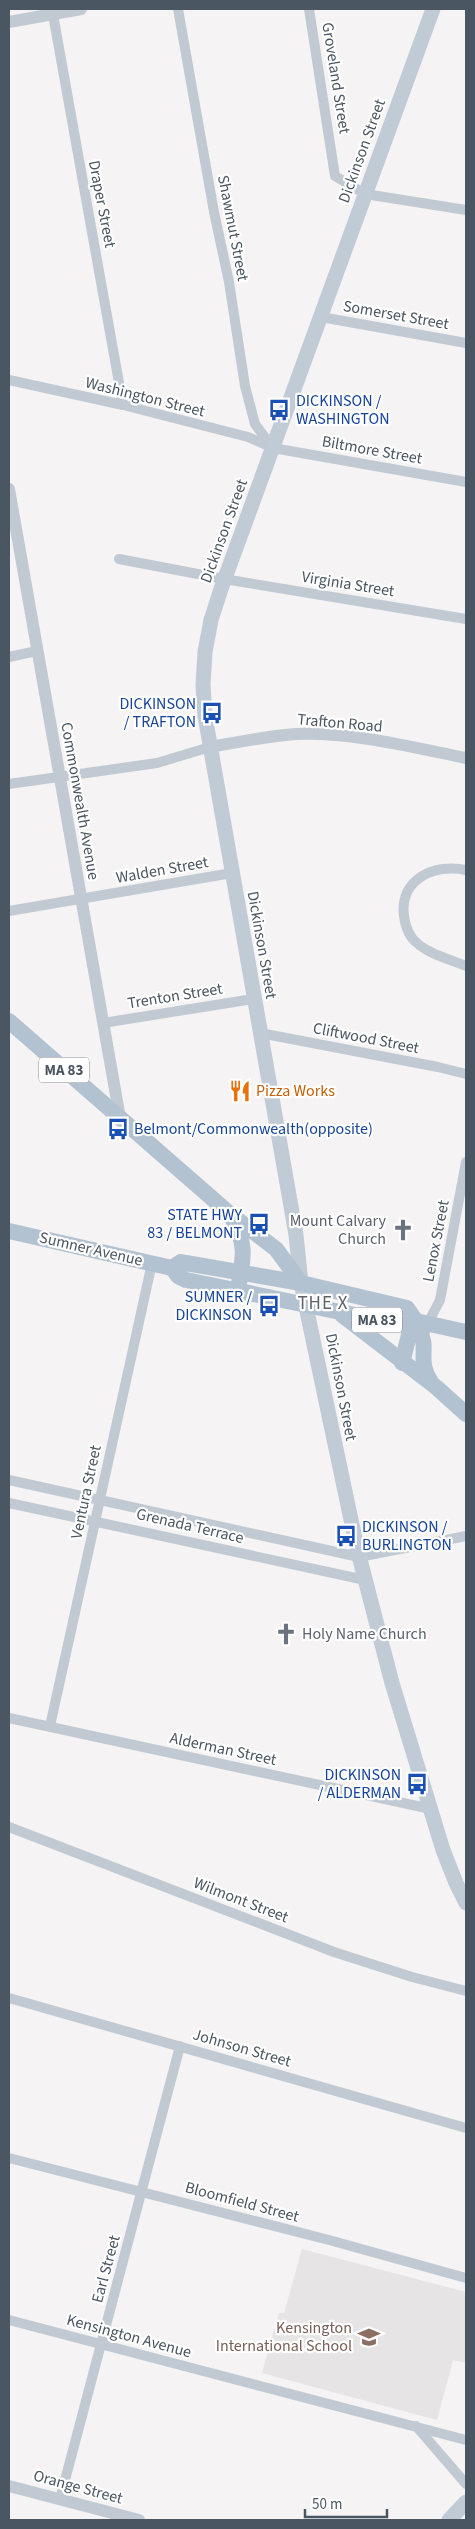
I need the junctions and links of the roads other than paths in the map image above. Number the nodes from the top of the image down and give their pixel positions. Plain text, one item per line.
1 (81, 9) edge
2 (178, 9) edge
3 (309, 9) edge
4 (433, 9) edge
5 (52, 11) edge
6 (9, 22) edge
7 (365, 194) junction
8 (466, 210) edge
9 (321, 317) junction
10 (466, 343) edge
11 (9, 380) edge
12 (123, 406) junction
13 (273, 448) junction
14 (466, 482) edge
15 (9, 489) edge
16 (12, 530) edge
17 (119, 559) dead end
18 (224, 579) junction
19 (466, 619) edge
20 (37, 651) junction
21 (9, 657) edge
22 (210, 747) junction
23 (466, 758) edge
24 (60, 776) junction
25 (9, 784) edge
26 (466, 870) edge
27 (232, 873) junction
28 (80, 899) junction
29 (9, 911) edge
30 (466, 966) edge
31 (253, 999) junction
32 (9, 1021) edge
33 (102, 1023) junction
34 (260, 1033) junction
35 (466, 1074) edge
36 (120, 1118) junction
37 (466, 1162) edge
38 (230, 1214) junction
39 (9, 1231) edge
40 (152, 1263) junction
41 (172, 1268) junction
42 (241, 1272) junction
43 (301, 1282) junction
44 (237, 1292) junction
45 (307, 1306) junction
46 (338, 1312) junction
47 (421, 1325) junction
48 (466, 1332) edge
49 (402, 1363) junction
50 (436, 1388) junction
51 (466, 1414) edge
52 (9, 1480) edge
53 (99, 1500) junction
54 (9, 1503) edge
55 (95, 1521) junction
56 (466, 1536) edge
57 (359, 1558) junction
58 (365, 1580) junction
59 (9, 1718) edge
60 (50, 1726) junction
61 (430, 1809) junction
62 (9, 1827) edge
63 (466, 1903) edge
64 (466, 1991) edge
65 (9, 1998) edge
66 (180, 2046) junction
67 (466, 2128) edge
68 (9, 2158) edge
69 (142, 2192) junction
70 (466, 2278) edge
71 (9, 2320) edge
72 (101, 2344) junction
73 (416, 2426) junction
74 (466, 2440) edge
75 (466, 2484) edge
76 (9, 2486) edge
77 (60, 2499) junction
78 (466, 2502) edge
79 (120, 2518) edge
80 (139, 2520) edge
81 (448, 2520) edge

1 - 5 street
2 - 13 street, Shawmut Street
3 - 7 street, Groveland Street
4 - 7 main road, Dickinson Street
5 - 6 street
5 - 12 street, Draper Street
7 - 8 street
7 - 9 main road, Dickinson Street
9 - 10 street, Somerset Street
9 - 13 main road, Dickinson Street
11 - 12 street, Washington Street
12 - 13 street, Washington Street
13 - 14 street, Biltmore Street
13 - 18 main road, Dickinson Street
15 - 16 street, Commonwealth Avenue
16 - 20 street, Commonwealth Avenue
17 - 18 street, Virginia Street
18 - 19 street, Virginia Street
18 - 22 main road, Dickinson Street
20 - 21 street
20 - 24 street, Commonwealth Avenue
22 - 23 street, Trafton Road
22 - 24 street
22 - 27 main road, Dickinson Street
24 - 25 street
24 - 28 street, Commonwealth Avenue
26 - 30 street
27 - 28 street, Walden Street
27 - 31 main road, Dickinson Street
28 - 29 street, Walden Street
28 - 33 street, Commonwealth Avenue
31 - 33 street, Trenton Street
31 - 34 main road, Dickinson Street
32 - 36 main road, MA 83
33 - 36 street, Commonwealth Avenue
34 - 35 street, Cliftwood Street
34 - 43 main road, Dickinson Street
36 - 38 main road, MA 83
37 - 47 street, Lenox Street
38 - 42 main road, MA 83
38 - 43 main road, MA 83
39 - 40 main road, Sumner Avenue
40 - 41 main road, Sumner Avenue
40 - 53 street, Ventura Street
41 - 42 main road, Sumner Avenue
41 - 44 main road, Sumner Avenue
42 - 43 main road, Sumner Avenue
42 - 44 main road, MA 83
43 - 45 main road, Dickinson Street
43 - 47 main road, Sumner Avenue / MA 83
44 - 45 main road, Sumner Avenue / MA 83
45 - 46 main road, Sumner Avenue / MA 83
45 - 57 main road, Dickinson Street
46 - 47 main road, Sumner Avenue / MA 83
46 - 49 main road
47 - 48 main road, Sumner Avenue / MA 83
47 - 49 main road
47 - 50 main road
49 - 50 main road
50 - 51 main road
52 - 53 street, Grenada Terrace
53 - 55 street, Ventura Street
53 - 57 street, Grenada Terrace
54 - 55 street, Grenada Terrace
55 - 58 street, Grenada Terrace
55 - 60 street, Ventura Street
56 - 57 street
57 - 58 main road, Dickinson Street
58 - 61 main road, Dickinson Street
59 - 60 street, Alderman Street
60 - 61 street, Alderman Street
61 - 63 main road, Dickinson Street
62 - 64 street, Wilmont Street
65 - 66 street, Johnson Street
66 - 67 street, Johnson Street
66 - 69 street, Earl Street
68 - 69 street, Bloomfield Street
69 - 70 street, Bloomfield Street
69 - 72 street, Earl Street
71 - 72 street, Kensington Avenue
72 - 73 street, Kensington Avenue
72 - 77 street, Earl Street
73 - 74 street, Kensington Avenue
73 - 75 street
76 - 77 street, Orange Street
77 - 79 street, Orange Street
78 - 81 main road
79 - 80 street, Orange Street

